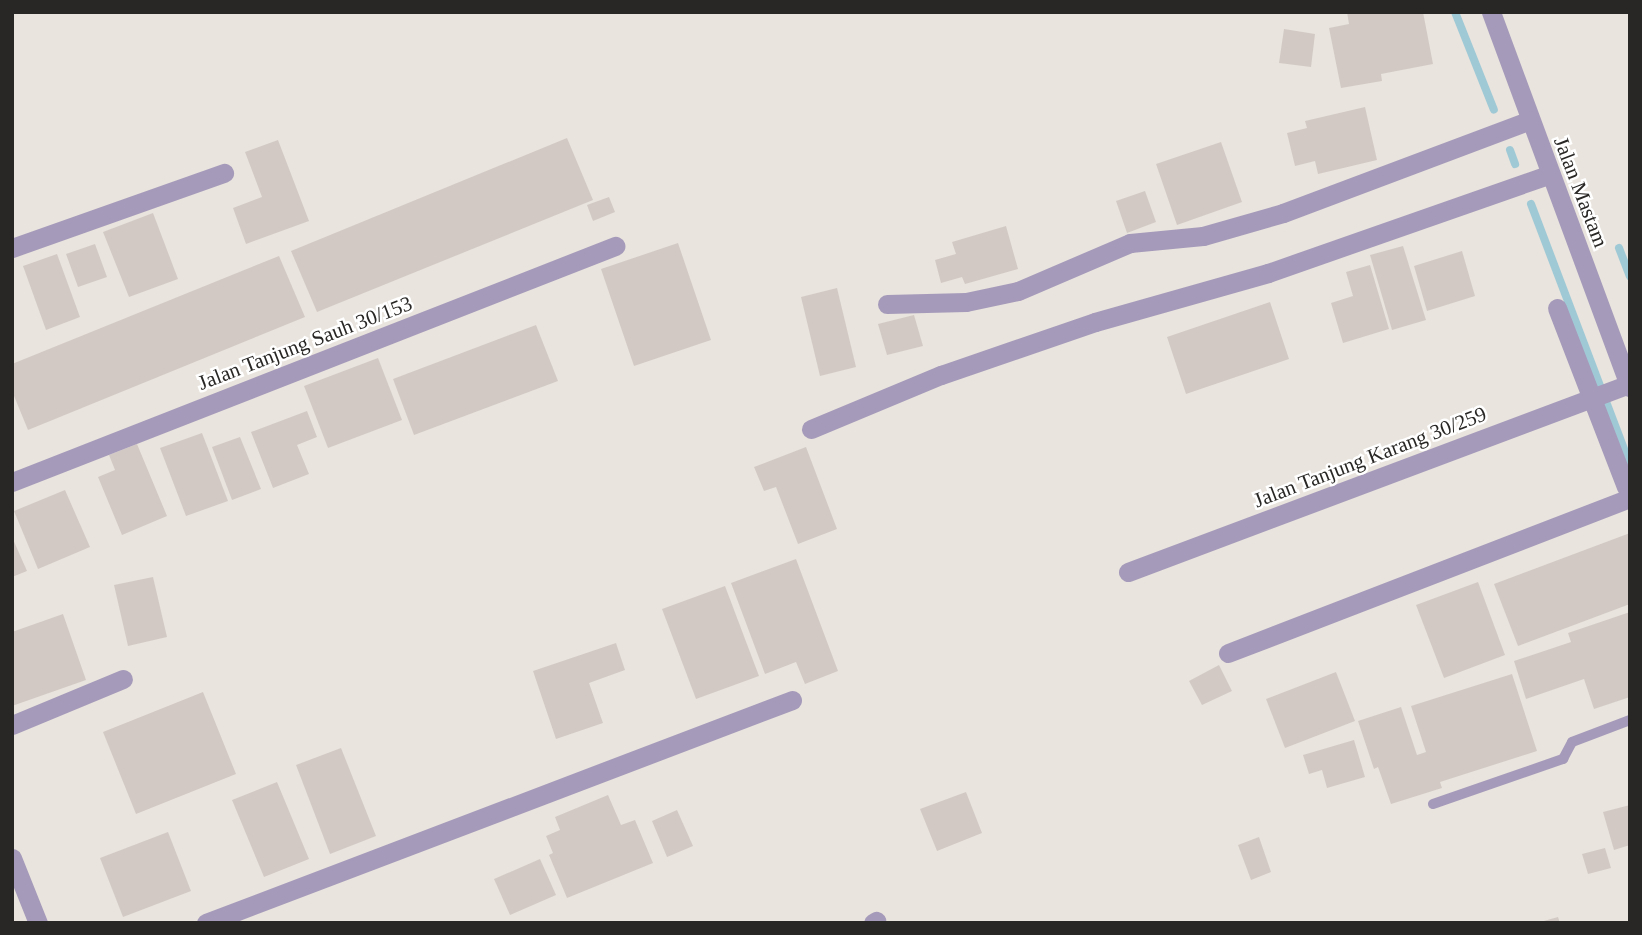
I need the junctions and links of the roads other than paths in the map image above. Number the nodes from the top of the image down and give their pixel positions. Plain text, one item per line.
1 (1491, 12) edge
2 (1530, 120) junction
3 (224, 173) dead end
4 (1550, 174) junction
5 (615, 246) dead end
6 (12, 247) edge
7 (887, 304) dead end
8 (1557, 308) dead end
9 (1628, 378) edge
10 (1591, 398) junction
11 (811, 429) dead end
12 (12, 482) edge
13 (1626, 495) edge
14 (1128, 572) dead end
15 (1228, 653) dead end
16 (123, 679) dead end
17 (792, 700) dead end
18 (1630, 720) edge
19 (12, 725) edge
20 (1433, 804) dead end
21 (12, 858) edge
22 (38, 923) edge
23 (206, 923) edge

1 - 2 street, Jalan Mastam
2 - 4 street, Jalan Mastam
2 - 7 street
3 - 6 street
4 - 9 street, Jalan Mastam
4 - 11 street
5 - 12 street, Jalan Tanjung Sauh 30/153
8 - 10 street
9 - 10 street, Jalan Tanjung Karang 30/259
10 - 13 street
10 - 14 street, Jalan Tanjung Karang 30/259
13 - 15 street
16 - 19 street
17 - 23 street
18 - 20 lane
21 - 22 street

